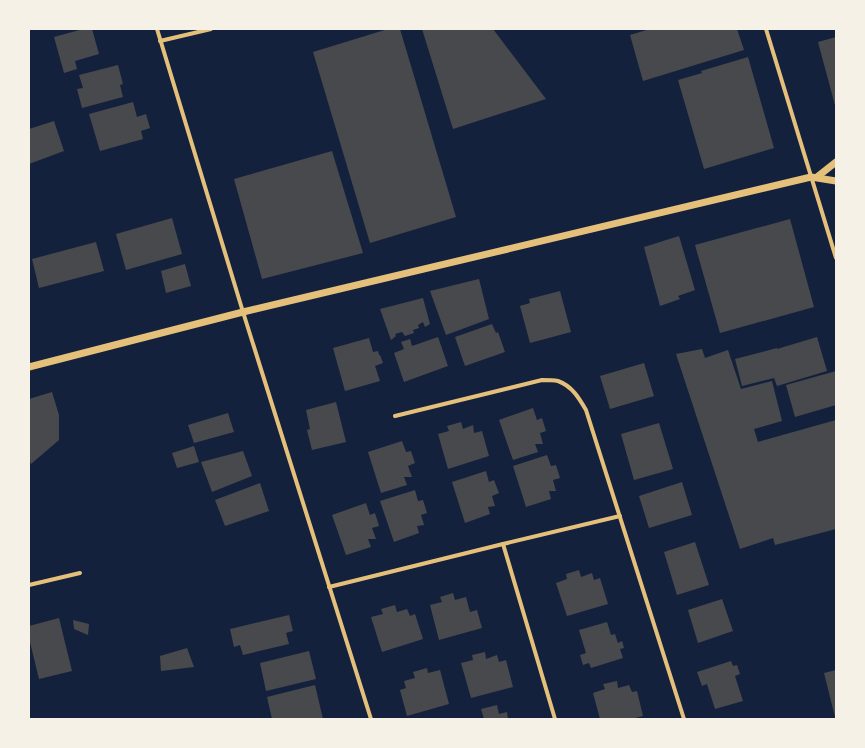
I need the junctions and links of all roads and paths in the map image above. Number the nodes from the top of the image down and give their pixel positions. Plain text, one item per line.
1 (156, 29) edge
2 (211, 29) edge
3 (766, 29) edge
4 (160, 41) junction
5 (836, 162) edge
6 (814, 177) junction
7 (836, 181) edge
8 (836, 258) edge
9 (243, 312) junction
10 (29, 367) edge
11 (395, 416) dead end
12 (620, 516) junction
13 (503, 544) junction
14 (80, 573) dead end
15 (29, 585) edge
16 (329, 587) junction
17 (371, 719) edge
18 (555, 719) edge
19 (684, 719) edge

1 - 4 street
2 - 4 street
3 - 6 street
4 - 9 street
5 - 6 street
6 - 7 street
6 - 8 street
6 - 9 street
9 - 10 street
9 - 16 street
11 - 12 street
12 - 13 street
12 - 19 street
13 - 16 street
13 - 18 street
14 - 15 street
16 - 17 street

